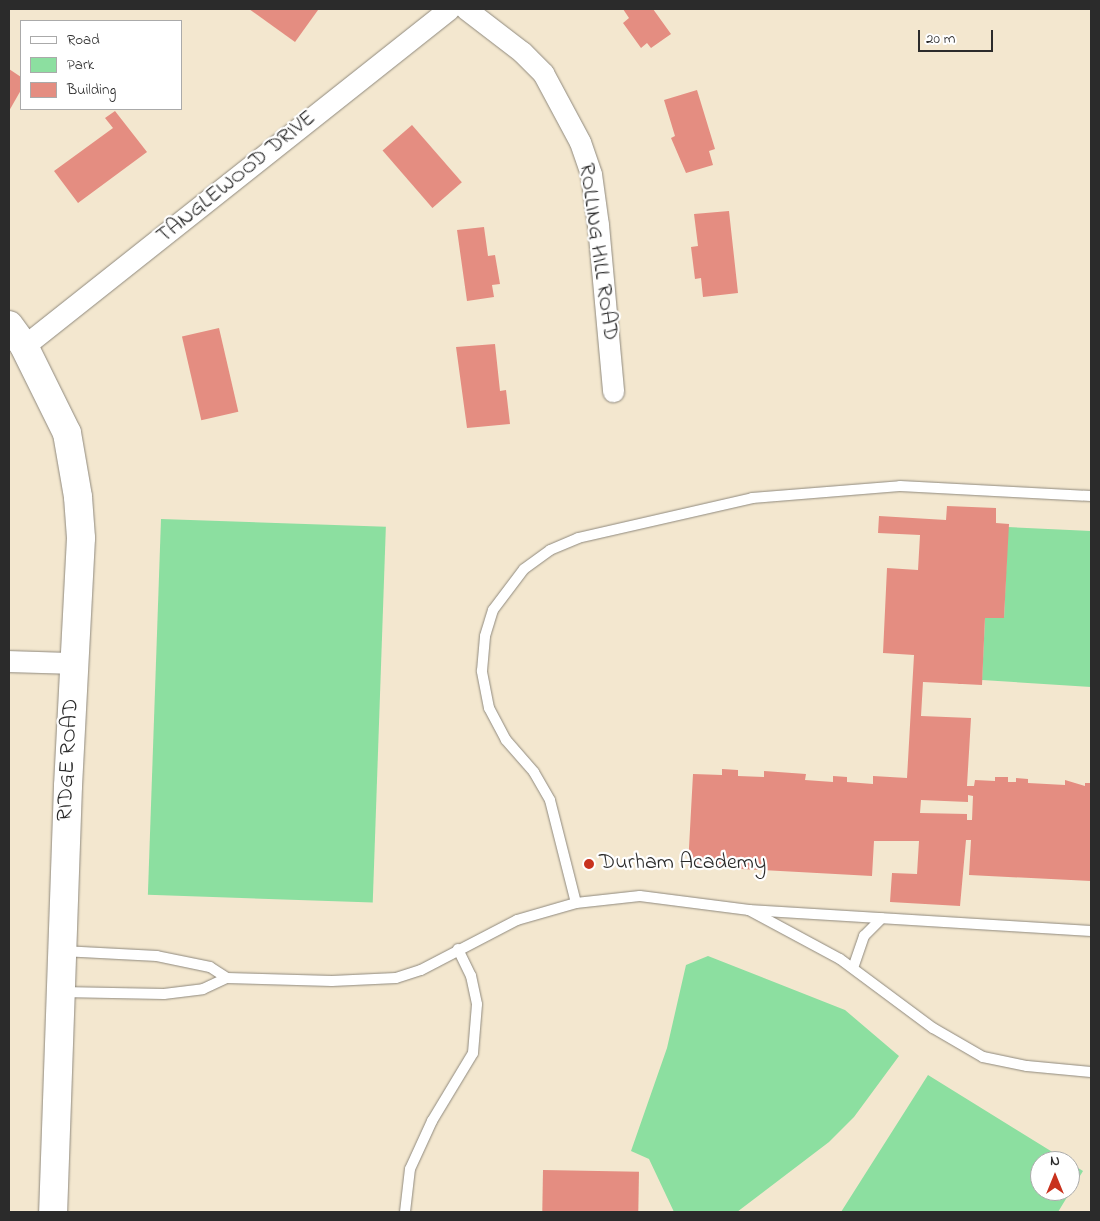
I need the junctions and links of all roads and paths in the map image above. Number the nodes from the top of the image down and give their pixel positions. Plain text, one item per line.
1 (449, 9) edge
2 (466, 9) edge
3 (16, 335) edge
4 (613, 391) dead end
5 (1091, 496) edge
6 (9, 661) edge
7 (74, 663) junction
8 (576, 903) junction
9 (748, 910) junction
10 (882, 918) junction
11 (1091, 930) edge
12 (458, 949) junction
13 (61, 951) junction
14 (852, 968) junction
15 (227, 978) junction
16 (60, 992) junction
17 (1091, 1072) edge
18 (53, 1212) edge
19 (405, 1212) edge

1 - 3 street, TANGLEWOOD DRIVE
2 - 4 street, ROLLING HILL ROAD
3 - 7 street, RIDGE ROAD
5 - 8 lane
6 - 7 street
7 - 13 street, RIDGE ROAD
8 - 9 lane
8 - 12 lane
9 - 10 lane
9 - 14 lane
10 - 11 lane
10 - 14 lane
12 - 15 lane
12 - 19 lane
13 - 15 lane
13 - 16 street, RIDGE ROAD
14 - 17 lane
15 - 16 lane
16 - 18 street, RIDGE ROAD

